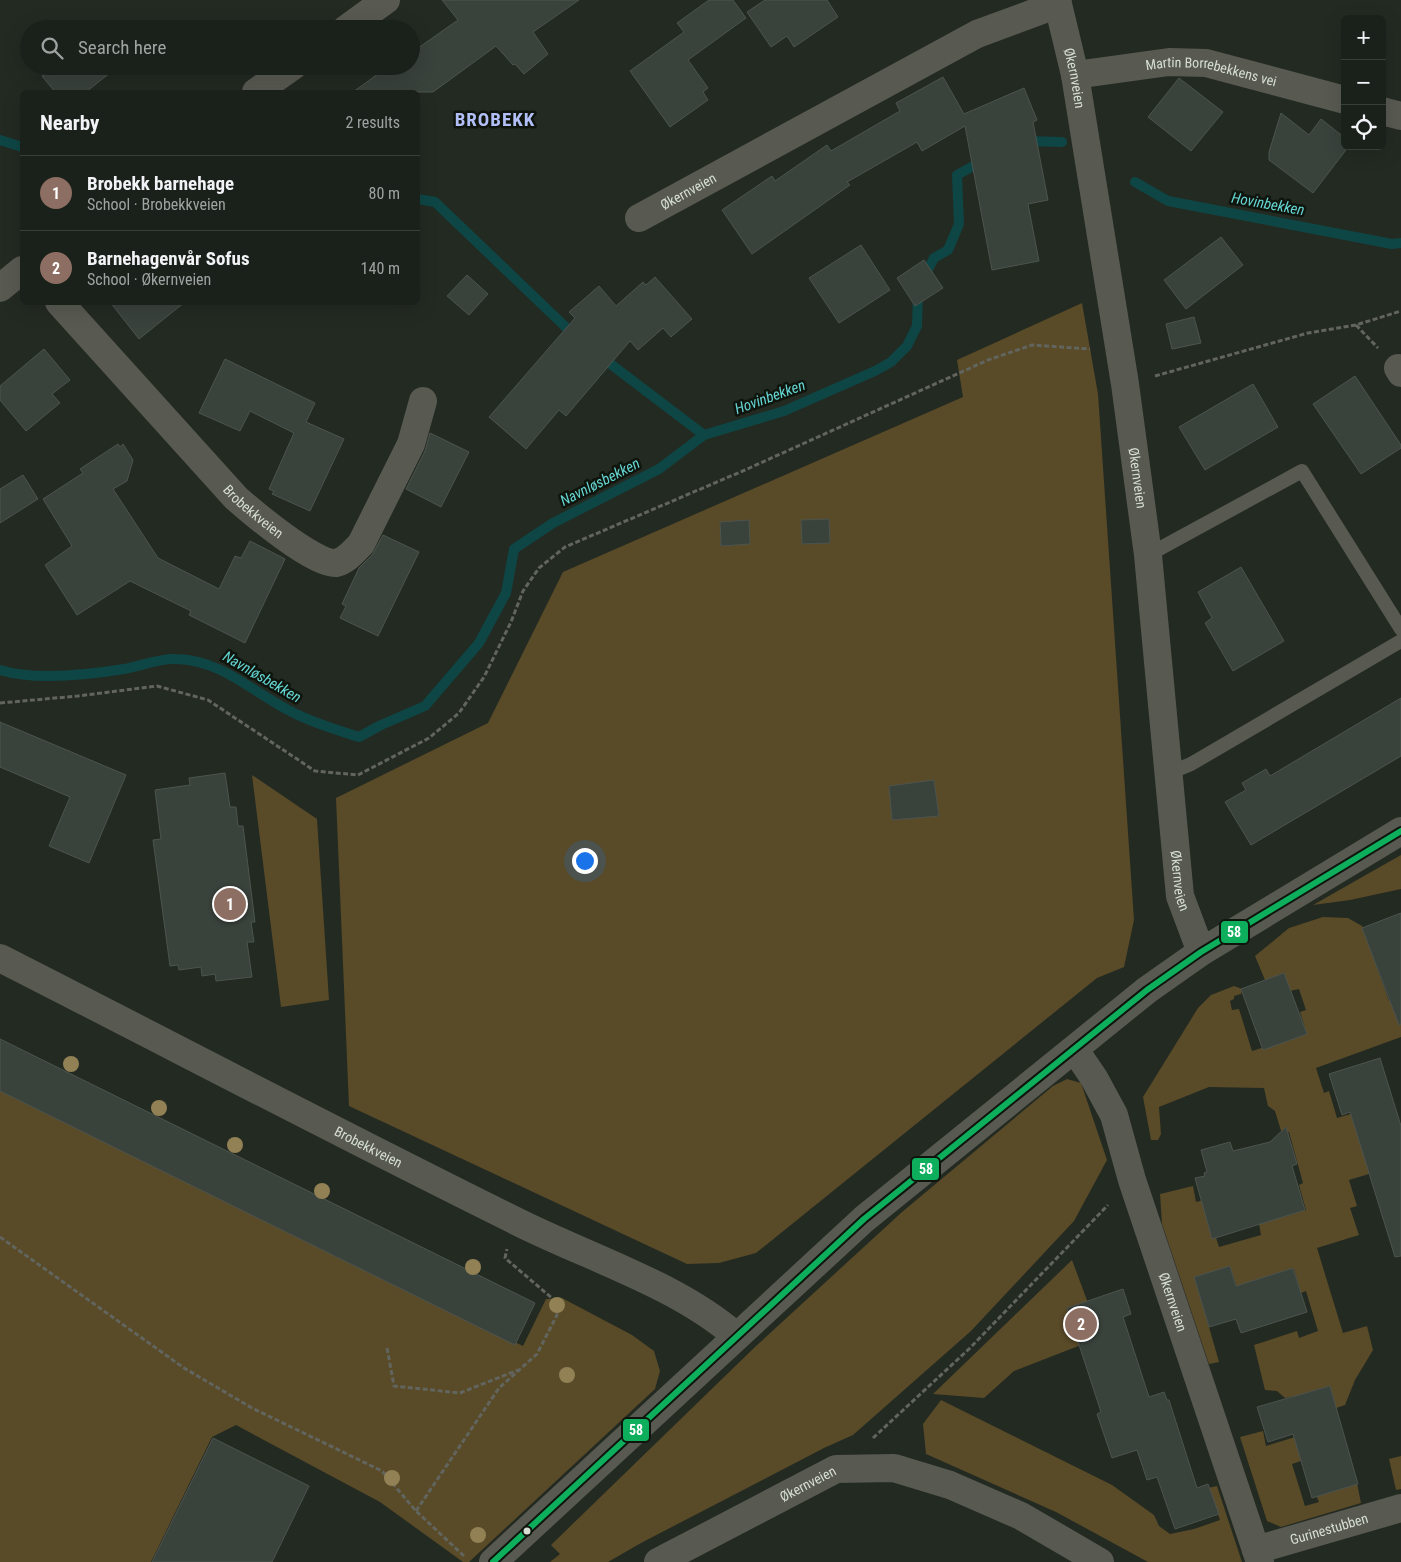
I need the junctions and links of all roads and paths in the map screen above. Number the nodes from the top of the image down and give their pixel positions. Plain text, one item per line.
1 (386, 0) edge
2 (1057, 2) edge
3 (358, 20) edge
4 (1076, 74) junction
5 (280, 75) edge
6 (259, 90) edge
7 (1341, 99) edge
8 (1386, 112) edge
9 (1401, 116) edge
10 (640, 218) dead end
11 (20, 272) edge
12 (0, 288) edge
13 (62, 305) edge
14 (1401, 311) edge
15 (1120, 354) junction
16 (1125, 384) junction
17 (423, 401) dead end
18 (1148, 555) junction
19 (1401, 629) edge
20 (1401, 641) edge
21 (0, 702) edge
22 (1169, 773) junction
23 (1401, 831) edge
24 (1201, 952) junction
25 (0, 958) edge
26 (1074, 1050) junction
27 (1132, 1180) junction
28 (514, 1220) junction
29 (0, 1237) edge
30 (736, 1336) junction
31 (387, 1348) dead end
32 (520, 1369) junction
33 (836, 1469) junction
34 (1401, 1508) edge
35 (416, 1511) junction
36 (1258, 1556) edge
37 (470, 1562) edge
38 (493, 1562) edge
39 (658, 1562) edge
40 (1100, 1562) edge

1 - 3 street
2 - 4 street, Økernveien
2 - 10 street, Økernveien
4 - 7 street, Martin Borrebekkens vei
4 - 15 street, Økernveien
5 - 6 street
8 - 9 street
11 - 12 street
13 - 17 street, Brobekkveien
14 - 16 path
15 - 16 street, Økernveien
15 - 21 path
16 - 18 street, Økernveien
18 - 19 lane
18 - 22 street, Økernveien
20 - 22 lane
22 - 24 street, Økernveien
23 - 24 street
24 - 26 street
25 - 28 street, Brobekkveien
26 - 27 street, Økernveien
26 - 30 street
27 - 33 path
27 - 36 street, Økernveien
28 - 30 street, Brobekkveien
28 - 32 path
29 - 35 path
30 - 38 street
31 - 32 path
32 - 35 path
33 - 39 street, Økernveien
33 - 40 street, Økernveien
34 - 36 street, Gurinestubben
35 - 37 path

